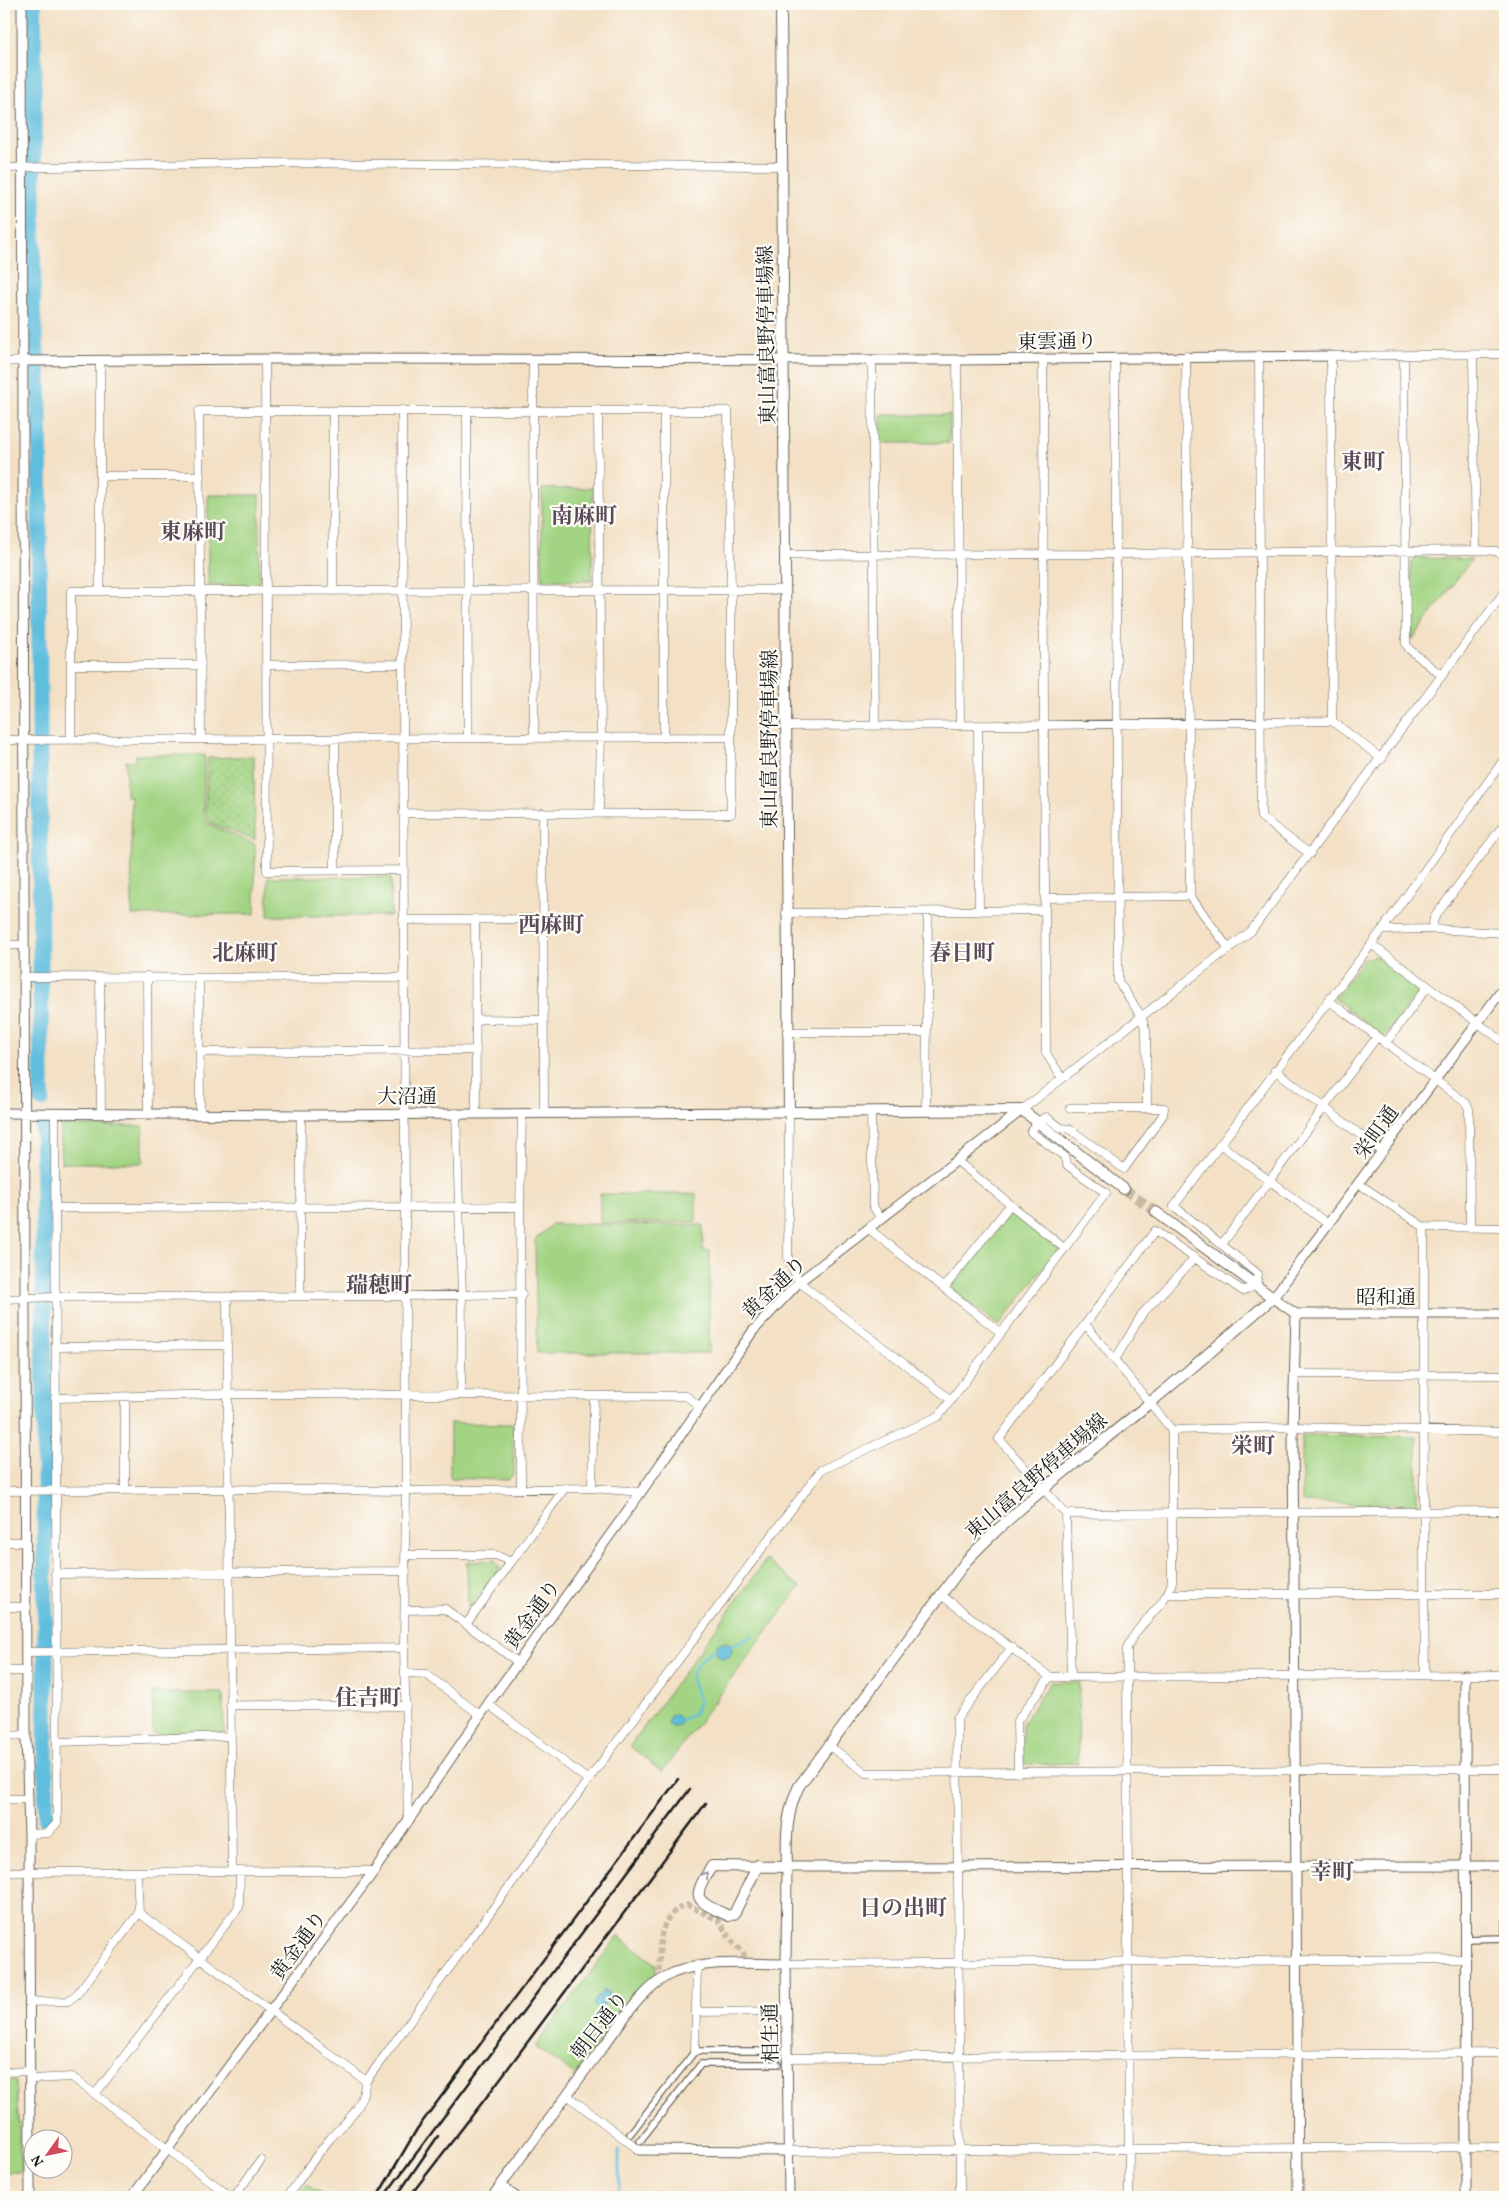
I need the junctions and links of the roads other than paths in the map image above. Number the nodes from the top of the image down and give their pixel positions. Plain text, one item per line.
1 (22, 4) edge
2 (781, 4) edge
3 (782, 166) junction
4 (4, 168) edge
5 (30, 168) junction
6 (1505, 354) edge
7 (1259, 355) junction
8 (1474, 355) junction
9 (1186, 356) junction
10 (1331, 356) junction
11 (1404, 356) junction
12 (1115, 358) junction
13 (265, 359) junction
14 (532, 359) junction
15 (783, 359) junction
16 (1043, 359) junction
17 (872, 360) junction
18 (957, 360) junction
19 (100, 361) junction
20 (4, 362) edge
21 (23, 362) junction
22 (402, 410) junction
23 (598, 410) junction
24 (664, 410) junction
25 (265, 411) junction
26 (333, 411) junction
27 (467, 411) junction
28 (532, 411) junction
29 (100, 476) junction
30 (200, 476) junction
31 (1476, 550) junction
32 (1333, 552) junction
33 (1407, 552) junction
34 (1188, 553) junction
35 (1116, 554) junction
36 (1260, 554) junction
37 (874, 555) junction
38 (959, 555) junction
39 (1043, 555) junction
40 (786, 556) junction
41 (1505, 558) edge
42 (333, 590) junction
43 (533, 590) junction
44 (786, 590) junction
45 (100, 591) junction
46 (201, 591) junction
47 (266, 591) junction
48 (402, 591) junction
49 (468, 591) junction
50 (599, 591) junction
51 (665, 591) junction
52 (731, 591) junction
53 (1505, 591) edge
54 (403, 664) junction
55 (71, 665) junction
56 (202, 665) junction
57 (266, 665) junction
58 (1442, 676) junction
59 (1332, 721) junction
60 (1261, 723) junction
61 (1044, 725) junction
62 (1116, 725) junction
63 (1188, 725) junction
64 (787, 726) junction
65 (875, 726) junction
66 (960, 726) junction
67 (978, 726) junction
68 (468, 737) junction
69 (601, 737) junction
70 (730, 737) junction
71 (534, 738) junction
72 (664, 738) junction
73 (202, 739) junction
74 (266, 739) junction
75 (335, 739) junction
76 (404, 739) junction
77 (4, 740) edge
78 (23, 740) junction
79 (72, 740) junction
80 (1505, 758) edge
81 (1382, 759) junction
82 (403, 813) junction
83 (543, 813) junction
84 (599, 813) junction
85 (1505, 822) edge
86 (1310, 854) junction
87 (335, 870) junction
88 (403, 870) junction
89 (1190, 896) junction
90 (1116, 897) junction
91 (1045, 898) junction
92 (1045, 910) junction
93 (979, 911) junction
94 (928, 912) junction
95 (786, 913) junction
96 (475, 919) junction
97 (545, 919) junction
98 (402, 920) junction
99 (1432, 929) junction
100 (1382, 930) junction
101 (1505, 933) edge
102 (1371, 944) junction
103 (4, 945) edge
104 (23, 945) junction
105 (1229, 949) junction
106 (147, 976) junction
107 (23, 977) junction
108 (100, 977) junction
109 (199, 978) junction
110 (403, 978) junction
111 (1428, 986) junction
112 (1505, 986) edge
113 (1328, 1000) junction
114 (1141, 1016) junction
115 (476, 1019) junction
116 (543, 1020) junction
117 (1478, 1023) junction
118 (787, 1032) junction
119 (926, 1032) junction
120 (1377, 1038) junction
121 (1505, 1043) edge
122 (1385, 1044) junction
123 (404, 1050) junction
124 (476, 1050) junction
125 (200, 1052) junction
126 (1275, 1070) junction
127 (1062, 1078) junction
128 (1436, 1081) junction
129 (1147, 1107) junction
130 (1070, 1108) dead end
131 (1325, 1108) junction
132 (1022, 1110) junction
133 (926, 1111) junction
134 (788, 1112) junction
135 (871, 1112) junction
136 (4, 1113) edge
137 (404, 1113) junction
138 (456, 1113) junction
139 (476, 1113) junction
140 (544, 1113) junction
141 (25, 1114) junction
142 (55, 1114) junction
143 (101, 1114) junction
144 (148, 1114) junction
145 (522, 1114) junction
146 (200, 1115) junction
147 (301, 1115) junction
148 (1037, 1122) junction
149 (1220, 1144) junction
150 (1383, 1152) junction
151 (957, 1161) junction
152 (1271, 1180) junction
153 (1360, 1184) junction
154 (1124, 1189) tunnel mouth
155 (1010, 1205) junction
156 (404, 1206) junction
157 (301, 1207) junction
158 (459, 1207) junction
159 (520, 1207) junction
160 (55, 1208) junction
161 (1156, 1212) tunnel mouth
162 (881, 1219) junction
163 (1328, 1224) junction
164 (1424, 1227) junction
165 (1470, 1227) junction
166 (1505, 1228) edge
167 (869, 1229) junction
168 (1222, 1244) junction
169 (1064, 1248) junction
170 (1195, 1258) junction
171 (799, 1282) junction
172 (1256, 1285) junction
173 (944, 1288) junction
174 (522, 1294) junction
175 (462, 1295) junction
176 (300, 1296) junction
177 (404, 1296) junction
178 (51, 1297) junction
179 (227, 1297) junction
180 (26, 1298) junction
181 (1273, 1298) junction
182 (4, 1299) edge
183 (1296, 1314) junction
184 (1505, 1314) edge
185 (1424, 1315) junction
186 (1085, 1324) junction
187 (1001, 1334) junction
188 (227, 1345) junction
189 (58, 1346) dead end
190 (1115, 1360) junction
191 (1295, 1374) junction
192 (1425, 1374) junction
193 (1505, 1376) edge
194 (227, 1394) junction
195 (404, 1395) junction
196 (461, 1395) junction
197 (520, 1396) junction
198 (594, 1396) junction
199 (125, 1397) junction
200 (55, 1398) junction
201 (951, 1400) junction
202 (1151, 1402) junction
203 (699, 1406) junction
204 (1293, 1427) junction
205 (1172, 1430) junction
206 (1425, 1431) junction
207 (1505, 1432) edge
208 (521, 1488) junction
209 (565, 1488) junction
210 (592, 1488) junction
211 (227, 1489) junction
212 (1043, 1489) junction
213 (125, 1490) junction
214 (406, 1490) junction
215 (4, 1491) edge
216 (26, 1491) junction
217 (53, 1491) junction
218 (641, 1492) junction
219 (1422, 1510) junction
220 (1505, 1510) edge
221 (1295, 1511) junction
222 (1173, 1512) junction
223 (1066, 1514) junction
224 (4, 1542) edge
225 (26, 1542) junction
226 (406, 1555) junction
227 (511, 1562) junction
228 (406, 1571) junction
229 (228, 1572) junction
230 (55, 1574) junction
231 (1169, 1594) junction
232 (1294, 1594) junction
233 (1424, 1594) junction
234 (1505, 1594) edge
235 (941, 1595) junction
236 (4, 1607) edge
237 (27, 1607) junction
238 (406, 1610) junction
239 (467, 1623) junction
240 (1012, 1647) junction
241 (404, 1648) junction
242 (230, 1650) junction
243 (53, 1651) junction
244 (27, 1652) junction
245 (519, 1663) junction
246 (4, 1671) edge
247 (27, 1671) junction
248 (405, 1673) junction
249 (1425, 1675) junction
250 (1465, 1675) junction
251 (1505, 1675) edge
252 (1126, 1676) junction
253 (1050, 1677) junction
254 (1071, 1677) junction
255 (1295, 1677) junction
256 (488, 1704) junction
257 (230, 1705) junction
258 (406, 1706) junction
259 (480, 1715) junction
260 (26, 1735) junction
261 (4, 1736) edge
262 (230, 1736) junction
263 (57, 1742) junction
264 (828, 1745) junction
265 (1505, 1769) edge
266 (1465, 1770) junction
267 (1296, 1771) junction
268 (1127, 1772) junction
269 (957, 1773) junction
270 (1018, 1773) junction
271 (588, 1780) junction
272 (4, 1799) edge
273 (28, 1799) junction
274 (408, 1822) junction
275 (29, 1834) junction
276 (758, 1865) junction
277 (1127, 1866) junction
278 (1296, 1866) junction
279 (1465, 1866) junction
280 (1505, 1866) edge
281 (788, 1867) junction
282 (957, 1867) junction
283 (236, 1871) junction
284 (374, 1871) junction
285 (4, 1872) edge
286 (28, 1872) junction
287 (137, 1872) junction
288 (139, 1913) junction
289 (1505, 1924) edge
290 (1505, 1938) edge
291 (1466, 1939) junction
292 (199, 1959) junction
293 (1298, 1959) junction
294 (1466, 1959) junction
295 (959, 1962) junction
296 (1127, 1962) junction
297 (786, 1964) junction
298 (697, 1965) junction
299 (30, 2002) junction
300 (787, 2011) junction
301 (270, 2012) junction
302 (696, 2012) junction
303 (695, 2051) junction
304 (778, 2051) dead end
305 (1296, 2053) junction
306 (1467, 2053) junction
307 (1505, 2053) edge
308 (1129, 2054) junction
309 (960, 2056) junction
310 (788, 2058) junction
311 (778, 2064) dead end
312 (4, 2072) edge
313 (30, 2075) junction
314 (366, 2082) junction
315 (96, 2093) junction
316 (567, 2095) junction
317 (630, 2134) dead end
318 (640, 2146) junction
319 (1505, 2147) edge
320 (1467, 2148) junction
321 (1297, 2149) junction
322 (167, 2150) junction
323 (959, 2150) junction
324 (1128, 2150) junction
325 (788, 2151) junction
326 (262, 2160) dead end
327 (501, 2186) junction
328 (30, 2197) edge
329 (132, 2197) edge
330 (233, 2197) edge
331 (287, 2197) edge
332 (492, 2197) edge
333 (516, 2197) edge
334 (789, 2197) edge
335 (960, 2197) edge
336 (1128, 2197) edge
337 (1298, 2197) edge
338 (1466, 2197) edge

1 - 5 street
2 - 3 main road, 東山富良野停車場線
3 - 5 street
3 - 15 main road, 東山富良野停車場線
4 - 5 street
5 - 21 street
6 - 8 street
7 - 9 street, 東雲通り
7 - 10 street, 東雲通り
7 - 36 street
8 - 11 street
8 - 31 street
9 - 12 street, 東雲通り
9 - 34 street
10 - 11 street
10 - 32 street
11 - 33 street
12 - 16 street, 東雲通り
12 - 35 street
13 - 14 street, 東雲通り
13 - 19 street, 東雲通り
13 - 25 street
14 - 15 street, 東雲通り
14 - 28 street
15 - 17 street, 東雲通り
15 - 40 main road, 東山富良野停車場線
16 - 18 street, 東雲通り
16 - 39 street
17 - 18 street, 東雲通り
17 - 37 street
18 - 38 street
19 - 21 street, 東雲通り
19 - 29 street
20 - 21 street
21 - 78 street
22 - 26 street
22 - 27 street
22 - 48 street
23 - 24 street
23 - 28 street
23 - 50 street
24 - 51 street
24 - 52 street
25 - 26 street
25 - 30 street
25 - 47 street
26 - 42 street
27 - 28 street
27 - 49 street
28 - 43 street
29 - 30 street
29 - 45 street
30 - 46 street
31 - 33 street
31 - 41 street
32 - 33 street
32 - 36 street
32 - 59 street
33 - 58 street
34 - 35 street
34 - 36 street
34 - 63 street
35 - 39 street
35 - 62 street
36 - 60 street
37 - 38 street
37 - 40 street
37 - 65 street
38 - 39 street
38 - 66 street
39 - 61 street
40 - 44 main road, 東山富良野停車場線
42 - 47 street
42 - 48 street
43 - 49 street
43 - 50 street
43 - 71 street
44 - 52 street
44 - 64 main road, 東山富良野停車場線
45 - 46 street
45 - 55 street
46 - 47 street
46 - 56 street
47 - 57 street
48 - 49 street
48 - 54 street
49 - 68 street
50 - 51 street
50 - 69 street
51 - 52 street
51 - 72 street
52 - 70 street
53 - 58 street
54 - 57 street
54 - 76 street
55 - 56 street
55 - 79 street
56 - 73 street
57 - 74 street
58 - 81 street
59 - 60 street
59 - 81 street
60 - 63 street
60 - 86 street
61 - 62 street
61 - 67 street
61 - 91 street
62 - 63 street
62 - 90 street
63 - 89 street
64 - 65 street
64 - 95 main road, 東山富良野停車場線
65 - 66 street
66 - 67 street
67 - 93 street
68 - 71 street
68 - 76 street
69 - 71 street
69 - 72 street
69 - 84 street
70 - 72 street
70 - 84 street
73 - 74 street
73 - 79 street
74 - 75 street
74 - 87 street
75 - 76 street
75 - 87 street
76 - 82 street
77 - 78 street
78 - 79 street
78 - 104 street
80 - 100 street
81 - 86 street
82 - 83 street
82 - 88 street
83 - 84 street
83 - 97 street
85 - 99 street
86 - 105 street
87 - 88 street
88 - 98 street
89 - 90 street
89 - 105 street
90 - 91 street
90 - 114 street
91 - 92 street
92 - 93 street
92 - 127 street
93 - 94 street
94 - 95 street
94 - 119 street
95 - 118 main road, 東山富良野停車場線
96 - 97 street
96 - 98 street
96 - 115 street
97 - 116 street
98 - 110 street
99 - 100 street
99 - 101 street
100 - 102 street
102 - 111 street
102 - 113 street
103 - 104 street
104 - 107 street
105 - 114 street
106 - 108 street
106 - 109 street
106 - 144 street
107 - 108 street
107 - 141 street
108 - 143 street
109 - 110 street
109 - 125 street
110 - 123 street
111 - 117 street
111 - 122 street
112 - 117 street, 栄町通
113 - 120 street
113 - 126 street
114 - 127 street
114 - 129 street
115 - 116 street
115 - 124 street
116 - 140 street
117 - 121 street
117 - 128 street, 栄町通
118 - 119 street
118 - 134 main road, 東山富良野停車場線
119 - 133 street
120 - 122 street
120 - 131 street
122 - 128 street
123 - 124 street
123 - 125 street
123 - 137 street
124 - 139 street
125 - 146 street
126 - 131 street
126 - 149 street
127 - 132 street
128 - 150 street, 栄町通
128 - 165 street
129 - 130 street
129 - 148 street
131 - 150 street
131 - 152 street
132 - 133 main road
132 - 148 main road
132 - 151 street, 黄金通り
133 - 135 main road
134 - 135 main road
134 - 140 street, 大沼通
134 - 171 street
135 - 162 street
136 - 141 street, 大沼通
137 - 138 street, 大沼通
137 - 147 street, 大沼通
137 - 156 street
138 - 139 street, 大沼通
138 - 158 street
139 - 145 street, 大沼通
140 - 145 street, 大沼通
141 - 142 street, 大沼通
141 - 180 street
142 - 143 street, 大沼通
142 - 160 street
143 - 144 street, 大沼通
144 - 146 street, 大沼通
145 - 159 street
146 - 147 street, 大沼通
147 - 157 street
148 - 154 main road
148 - 169 street
149 - 152 street
149 - 168 street
150 - 153 street, 栄町通
151 - 155 street
151 - 162 street, 黄金通り
152 - 163 street
152 - 168 street
153 - 163 street, 栄町通
153 - 164 street
155 - 169 street
155 - 173 street
156 - 157 street
156 - 158 street
156 - 177 street
157 - 160 street
157 - 176 street
158 - 159 street
158 - 175 street
159 - 174 street
160 - 178 street
161 - 172 main road
162 - 167 street, 黄金通り
163 - 181 street, 栄町通
164 - 165 street
164 - 185 street
165 - 166 street
167 - 171 street, 黄金通り
167 - 173 street
168 - 172 street
169 - 187 street
170 - 172 street
170 - 186 street
170 - 190 street
171 - 201 street
171 - 203 street, 黄金通り
172 - 181 main road
173 - 187 street
174 - 175 street
174 - 197 street
175 - 177 street
175 - 196 street
176 - 177 street
176 - 179 street
177 - 195 street
178 - 179 street
178 - 180 street
178 - 200 street
179 - 188 street
180 - 182 street
180 - 216 street
181 - 183 street
181 - 202 main road, 東山富良野停車場線
183 - 185 street, 昭和通
183 - 191 street
184 - 185 street, 昭和通
185 - 192 street
186 - 190 street
186 - 212 street
187 - 201 street
188 - 189 street
188 - 194 street
190 - 202 street
191 - 192 street
191 - 204 street
192 - 193 street
192 - 206 street
194 - 195 street
194 - 199 street
194 - 211 street
195 - 196 street
195 - 214 street
196 - 197 street
197 - 198 street
197 - 208 street
198 - 203 street
198 - 210 street
199 - 200 street
199 - 213 street
200 - 217 street
201 - 271 street
202 - 205 street
202 - 212 main road, 東山富良野停車場線
203 - 218 street, 黄金通り
204 - 205 street
204 - 206 street
204 - 221 street
205 - 222 street
206 - 207 street
206 - 219 street
208 - 209 street
208 - 214 street
209 - 210 street
209 - 227 street
210 - 218 street
211 - 213 street
211 - 214 street
211 - 229 street
212 - 223 street
212 - 235 main road, 東山富良野停車場線
213 - 217 street
214 - 226 street
215 - 216 street
216 - 217 street
216 - 225 street
217 - 230 street
218 - 245 street, 黄金通り
219 - 220 street
219 - 221 street
219 - 233 street
221 - 222 street
221 - 232 street
222 - 223 street
222 - 231 street
223 - 254 street
224 - 225 street
225 - 237 street
226 - 227 street
226 - 228 street
227 - 239 street
228 - 229 street
228 - 238 street
229 - 230 street
229 - 242 street
230 - 243 street
231 - 232 street
231 - 252 street
232 - 233 street
232 - 255 street
233 - 234 street
233 - 249 street
235 - 240 street
235 - 264 main road, 東山富良野停車場線
236 - 237 street
237 - 244 street
238 - 239 street
238 - 241 street
239 - 245 street
240 - 253 street
240 - 269 street
241 - 242 street
241 - 248 street
242 - 243 street
242 - 257 street
243 - 244 street
243 - 263 street
244 - 247 street
245 - 256 street, 黄金通り
246 - 247 street
247 - 260 street
248 - 258 street
248 - 259 street
249 - 250 street
249 - 255 street
250 - 251 street
250 - 266 street
252 - 254 street
252 - 255 street
252 - 268 street
253 - 254 street
253 - 270 street
255 - 267 street
256 - 259 street, 黄金通り
256 - 271 street
257 - 258 street
257 - 262 street
258 - 274 street
259 - 274 street, 黄金通り
260 - 261 street
260 - 273 street
262 - 263 street
262 - 283 street
263 - 275 street
264 - 269 street
264 - 281 main road, 東山富良野停車場線
265 - 266 street
266 - 267 street
266 - 279 street
267 - 268 street
267 - 278 street
268 - 270 street
268 - 277 street
269 - 270 street
269 - 282 street
271 - 314 street
272 - 273 street
273 - 275 street
274 - 284 street, 黄金通り
275 - 286 street
276 -> 276 main road
276 - 281 main road
277 - 278 street
277 - 282 street
277 - 296 street
278 - 279 street
278 - 293 street
279 - 280 street
279 - 291 street
281 - 282 street
281 - 297 street, 相生通
282 - 295 street
283 - 284 street
283 - 287 street
283 - 292 street
284 - 301 street, 黄金通り
285 - 286 street
286 - 287 street
286 - 299 street
287 - 288 street
288 - 292 street
288 - 299 street
289 - 290 street
290 - 291 street
291 - 294 street
292 - 301 street
292 - 315 street
293 - 294 street
293 - 296 street
293 - 305 street
294 - 306 street
295 - 296 street
295 - 297 street
295 - 309 street
296 - 308 street
297 - 298 street, 朝日通り
297 - 300 street, 相生通
298 - 302 street
298 - 316 street, 朝日通り
299 - 313 street
300 - 302 street
300 - 310 street, 相生通
301 - 314 street
301 - 322 street, 黄金通り
302 - 303 street
303 - 304 street
303 - 317 street
305 - 306 street
305 - 308 street
305 - 321 street
306 - 307 street
306 - 320 street
308 - 309 street
308 - 324 street
309 - 310 street
309 - 323 street
310 - 325 street, 相生通
311 - 318 street
312 - 313 street
313 - 315 street
313 - 328 street
314 - 331 street
315 - 322 street
316 - 318 street
316 - 327 street, 朝日通り
318 - 325 street
319 - 320 street
320 - 321 street
320 - 338 street
321 - 324 street
321 - 337 street
322 - 329 street, 黄金通り
322 - 330 street
323 - 324 street
323 - 325 street
323 - 335 street
324 - 336 street
325 - 334 street, 相生通
326 - 330 street
327 - 332 street, 朝日通り
327 - 333 street

